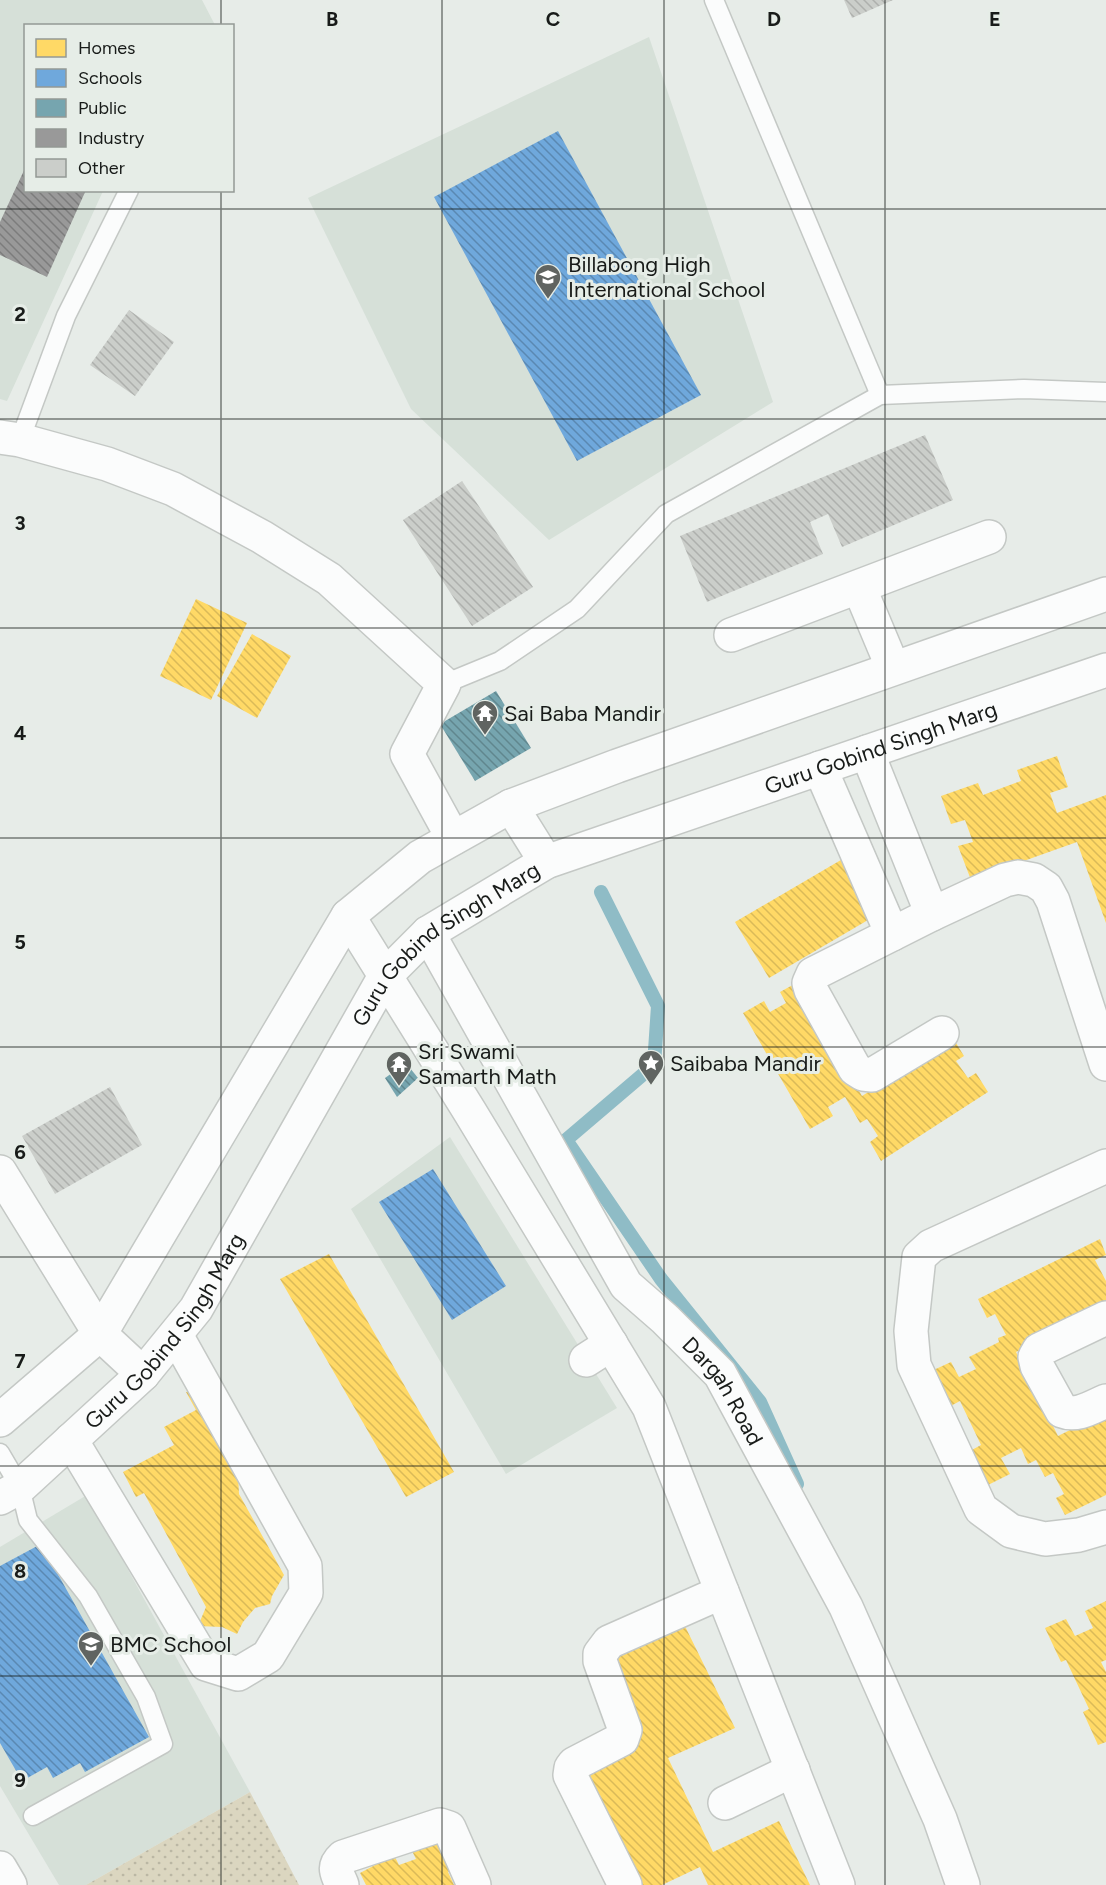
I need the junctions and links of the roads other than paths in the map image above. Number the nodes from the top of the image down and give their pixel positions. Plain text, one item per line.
1 (714, 0) edge
2 (128, 192) edge
3 (1106, 392) edge
4 (879, 395) junction
5 (10, 438) edge
6 (988, 537) dead end
7 (859, 586) junction
8 (1106, 594) edge
9 (731, 635) dead end
10 (893, 668) junction
11 (1106, 670) edge
12 (444, 684) junction
13 (867, 752) junction
14 (820, 768) junction
15 (511, 806) junction
16 (893, 813) junction
17 (848, 832) junction
18 (453, 838) junction
19 (546, 862) junction
20 (932, 914) junction
21 (348, 916) junction
22 (428, 933) junction
23 (892, 934) junction
24 (385, 976) junction
25 (942, 1033) dead end
26 (1106, 1064) edge
27 (1106, 1167) edge
28 (0, 1172) edge
29 (1106, 1318) edge
30 (100, 1334) junction
31 (176, 1335) junction
32 (144, 1374) junction
33 (1106, 1401) edge
34 (0, 1420) edge
35 (71, 1440) junction
36 (0, 1453) edge
37 (10, 1492) edge
38 (1106, 1527) edge
39 (722, 1592) junction
40 (793, 1770) junction
41 (724, 1803) dead end
42 (33, 1815) dead end
43 (0, 1868) edge
44 (10, 1885) edge
45 (342, 1885) edge
46 (474, 1885) edge
47 (625, 1885) edge
48 (838, 1885) edge
49 (963, 1885) edge

1 - 4 lane
2 - 5 lane
3 - 4 lane
4 - 12 lane
5 - 12 street
6 - 7 street
7 - 9 street
7 - 10 street
8 - 10 street, Guru Gobind Singh Marg
10 - 15 street, Guru Gobind Singh Marg
11 - 13 street, Guru Gobind Singh Marg
12 - 18 street
13 - 14 street, Guru Gobind Singh Marg
13 - 16 street
14 - 17 street
14 - 19 street, Guru Gobind Singh Marg
15 - 18 street, Guru Gobind Singh Marg
15 - 19 street
16 - 17 street
16 - 20 street
17 - 23 street
18 - 21 street, Guru Gobind Singh Marg
19 - 22 street, Guru Gobind Singh Marg
20 - 23 street
20 - 26 street
21 - 24 street
21 - 30 street, Guru Gobind Singh Marg
22 - 24 street, Guru Gobind Singh Marg
22 - 49 street, Dargah Road
23 - 25 street
24 - 31 street, Guru Gobind Singh Marg
24 - 39 street
27 - 38 street
28 - 30 street
29 - 33 street
30 - 32 street
30 - 34 street, Guru Gobind Singh Marg
31 - 32 street, Guru Gobind Singh Marg
31 - 35 street
32 - 35 street, Guru Gobind Singh Marg
35 - 37 street, Guru Gobind Singh Marg
36 - 37 lane
37 - 42 lane
39 - 40 street
39 - 47 street
40 - 41 street
40 - 48 street
43 - 44 street
45 - 46 street

